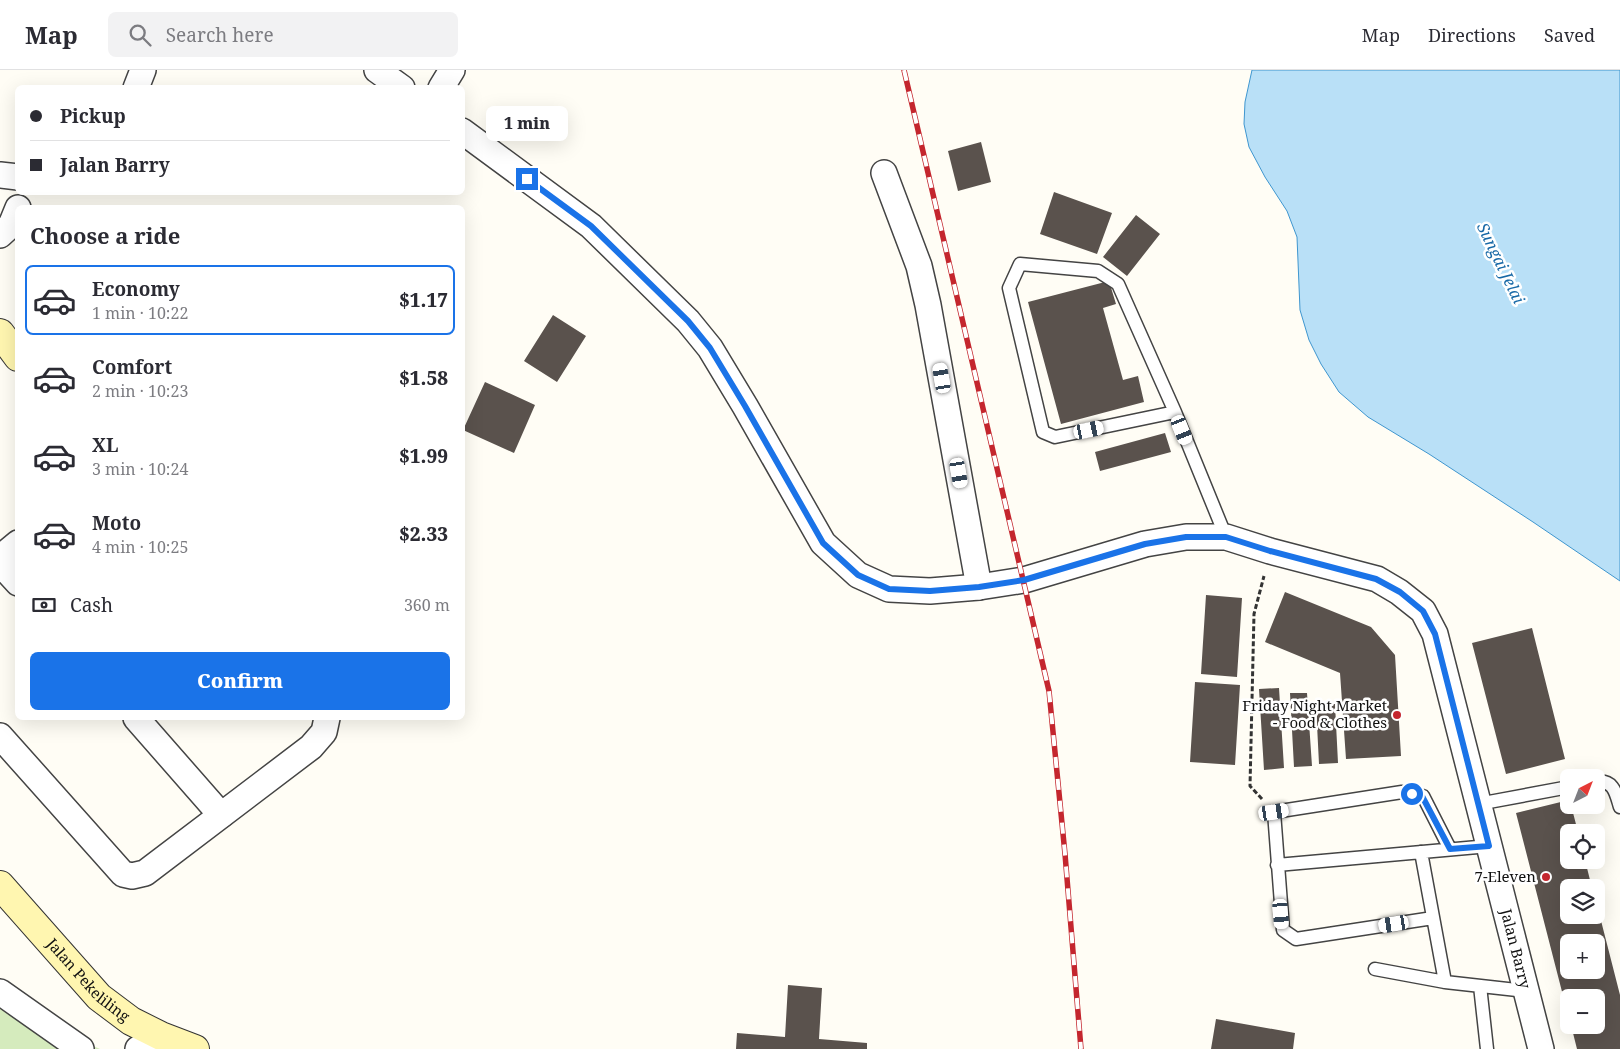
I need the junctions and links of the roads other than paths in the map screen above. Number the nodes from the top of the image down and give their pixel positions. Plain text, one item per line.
1 (142, 70) edge
2 (377, 70) edge
3 (452, 70) edge
4 (137, 85) edge
5 (398, 85) edge
6 (443, 85) edge
7 (465, 133) edge
8 (884, 173) dead end
9 (0, 175) edge
10 (15, 176) edge
11 (15, 216) edge
12 (0, 235) edge
13 (0, 333) edge
14 (15, 353) edge
15 (1175, 412) junction
16 (1226, 537) junction
17 (15, 546) edge
18 (0, 558) edge
19 (0, 563) edge
20 (15, 580) edge
21 (979, 587) junction
22 (138, 720) edge
23 (327, 720) edge
24 (0, 736) edge
25 (1605, 782) edge
26 (1560, 789) edge
27 (1478, 804) junction
28 (1620, 807) edge
29 (221, 815) junction
30 (1489, 846) junction
31 (1450, 849) junction
32 (1421, 852) junction
33 (1277, 865) junction
34 (0, 885) edge
35 (1433, 918) junction
36 (1375, 969) dead end
37 (1444, 982) junction
38 (1480, 986) junction
39 (1526, 991) junction
40 (0, 992) edge
41 (149, 1043) edge
42 (81, 1049) edge
43 (195, 1049) edge
44 (1487, 1049) edge
45 (1541, 1049) edge

1 - 4 street
2 - 5 street
3 - 6 street
7 - 21 street, Jalan Barry
8 - 21 street
9 - 10 street
11 - 12 street
13 - 14 street
15 - 15 lane
15 - 16 lane
16 - 21 street, Jalan Barry
16 - 27 street, Jalan Barry
17 - 18 street
19 - 20 street
22 - 29 street
23 - 29 street
24 - 29 street
25 - 28 lane
26 - 27 lane
27 - 30 street, Jalan Barry
30 - 31 lane
30 - 39 street, Jalan Barry
31 - 32 lane
31 - 33 lane
32 - 33 lane
32 - 35 lane
33 - 35 lane
34 - 41 street, Jalan Pekeliling
35 - 37 lane
36 - 37 lane
37 - 38 lane
38 - 39 lane
38 - 44 lane
39 - 45 street, Jalan Barry
40 - 42 street
41 - 43 street, Jalan Pekeliling

